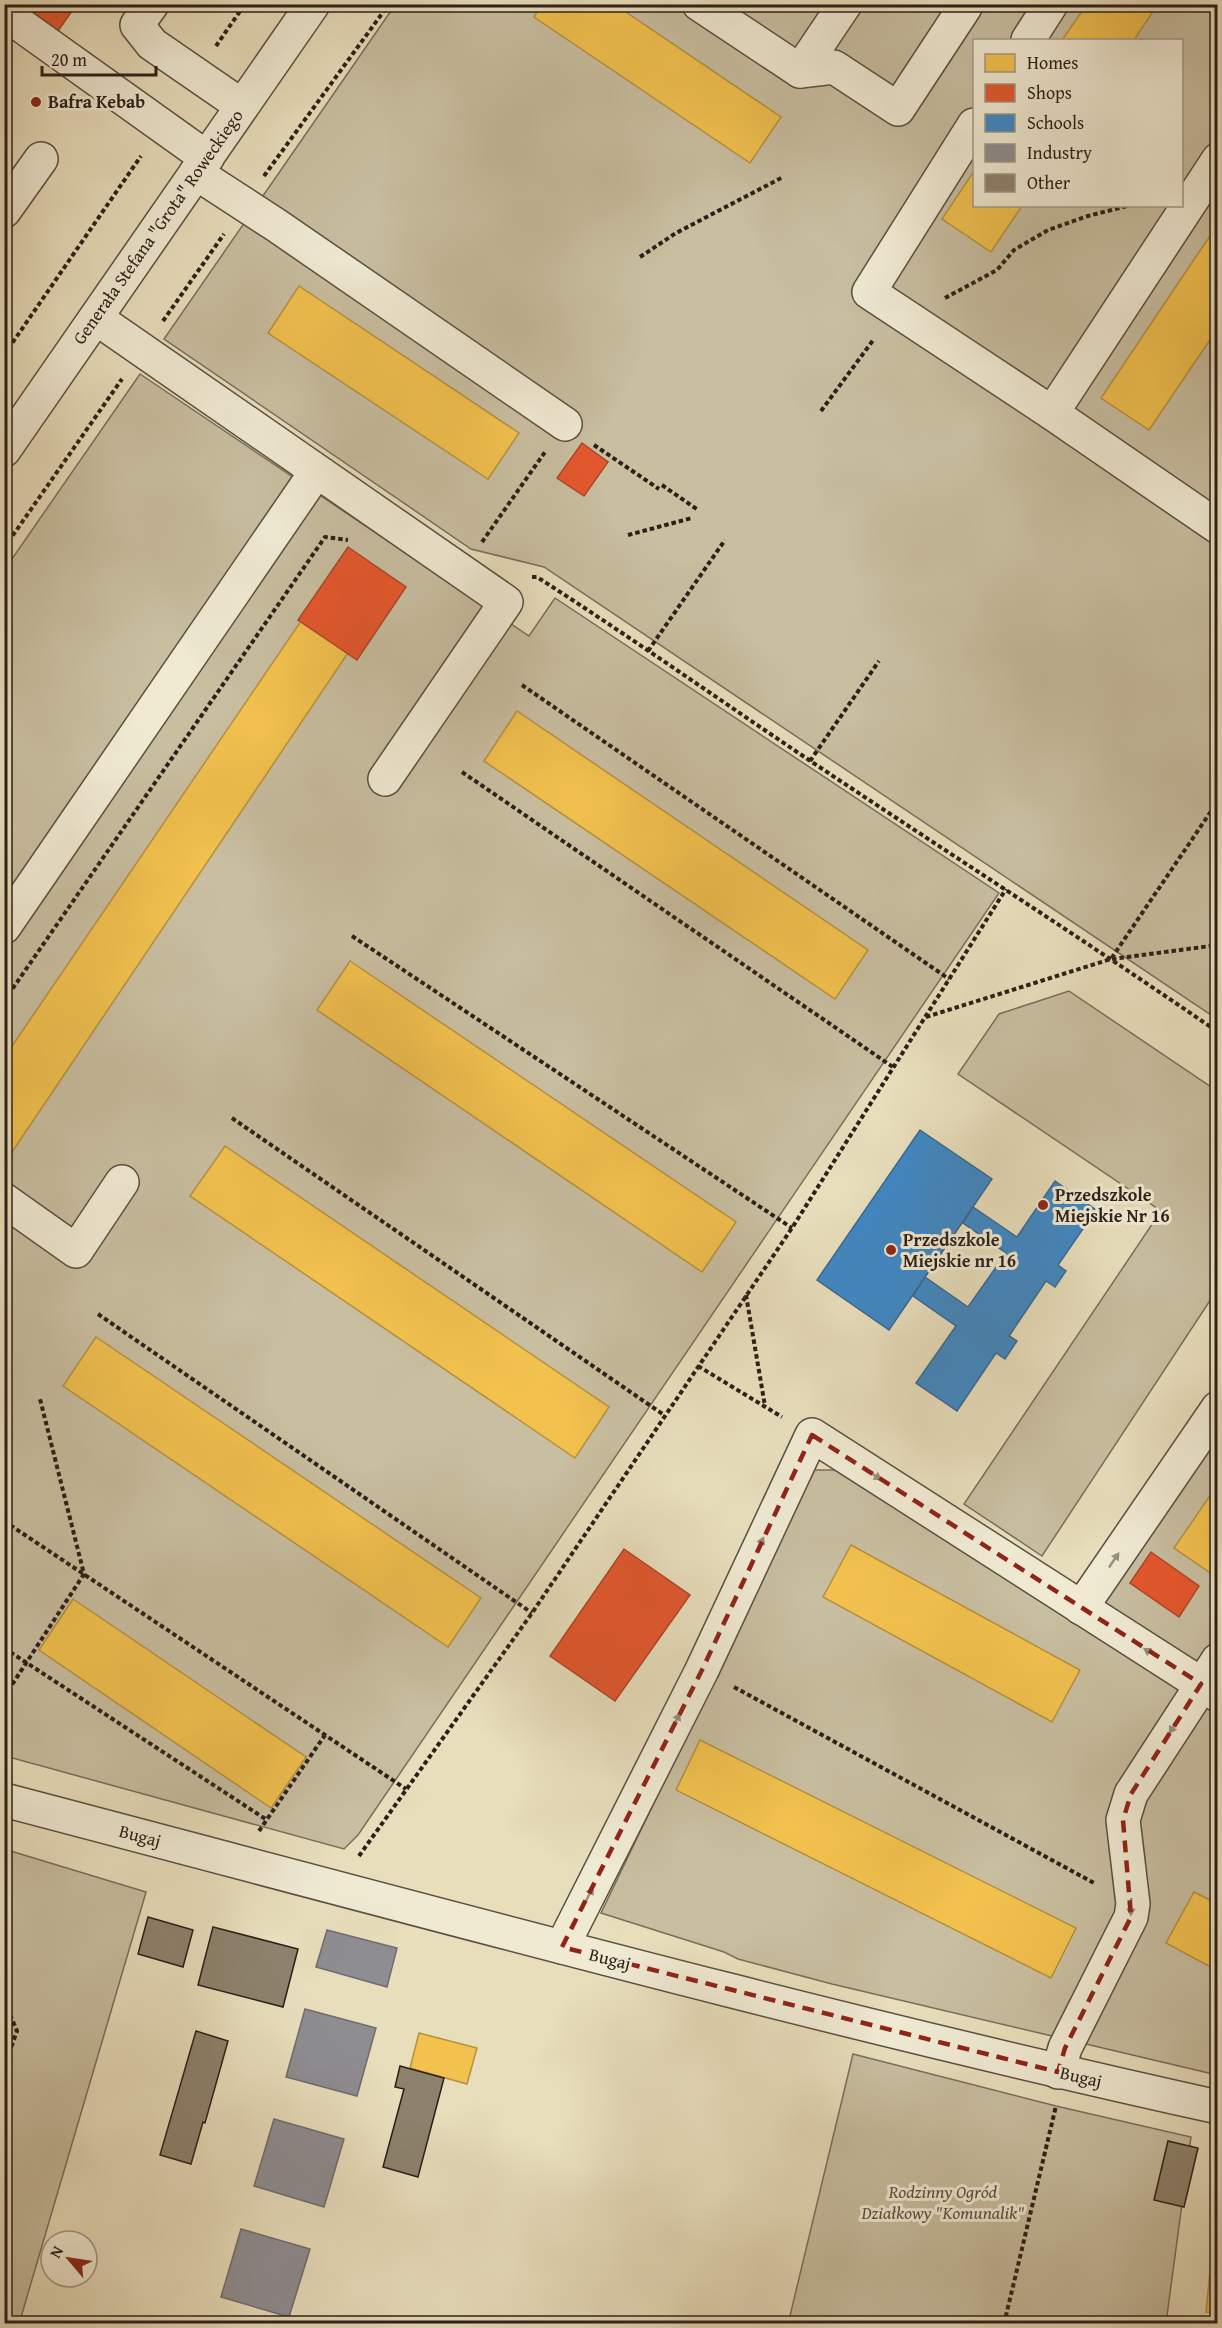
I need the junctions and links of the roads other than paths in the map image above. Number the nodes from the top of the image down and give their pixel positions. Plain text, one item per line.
1 (152, 4) edge
2 (312, 4) edge
3 (699, 4) edge
4 (845, 4) edge
5 (1051, 4) edge
6 (965, 7) dead end
7 (4, 12) edge
8 (736, 15) edge
9 (1029, 39) edge
10 (800, 72) junction
11 (242, 106) junction
12 (973, 128) edge
13 (41, 159) dead end
14 (1218, 160) edge
15 (201, 166) junction
16 (4, 211) edge
17 (96, 318) junction
18 (1052, 413) junction
19 (565, 424) road end
20 (6, 446) edge
21 (316, 472) junction
22 (1139, 473) junction
23 (1218, 507) edge
24 (1218, 527) edge
25 (385, 779) dead end
26 (4, 927) edge
27 (122, 1182) dead end
28 (4, 1200) edge
29 (1218, 1408) edge
30 (1081, 1608) junction
31 (1212, 1680) edge
32 (4, 1800) edge
33 (562, 1947) junction
34 (1058, 2072) junction
35 (1218, 2107) edge

1 - 11 street
2 - 11 street, Generała Stefana "Grota" Roweckiego
3 - 8 street
4 - 10 street
5 - 9 street
6 - 10 street
7 - 15 street
8 - 10 street
11 - 15 street, Generała Stefana "Grota" Roweckiego
12 - 18 street
13 - 16 street
14 - 18 street
15 - 17 street, Generała Stefana "Grota" Roweckiego
15 - 19 street
17 - 20 street, Generała Stefana "Grota" Roweckiego
17 - 21 street
18 - 22 street
21 - 25 street
21 - 26 street
22 - 23 street
22 - 24 street
27 - 28 street
30 -> 29 street
31 -> 30 street
33 -> 30 street
31 -> 34 street
32 - 33 street, Bugaj
33 - 34 street, Bugaj
34 - 35 street, Bugaj

